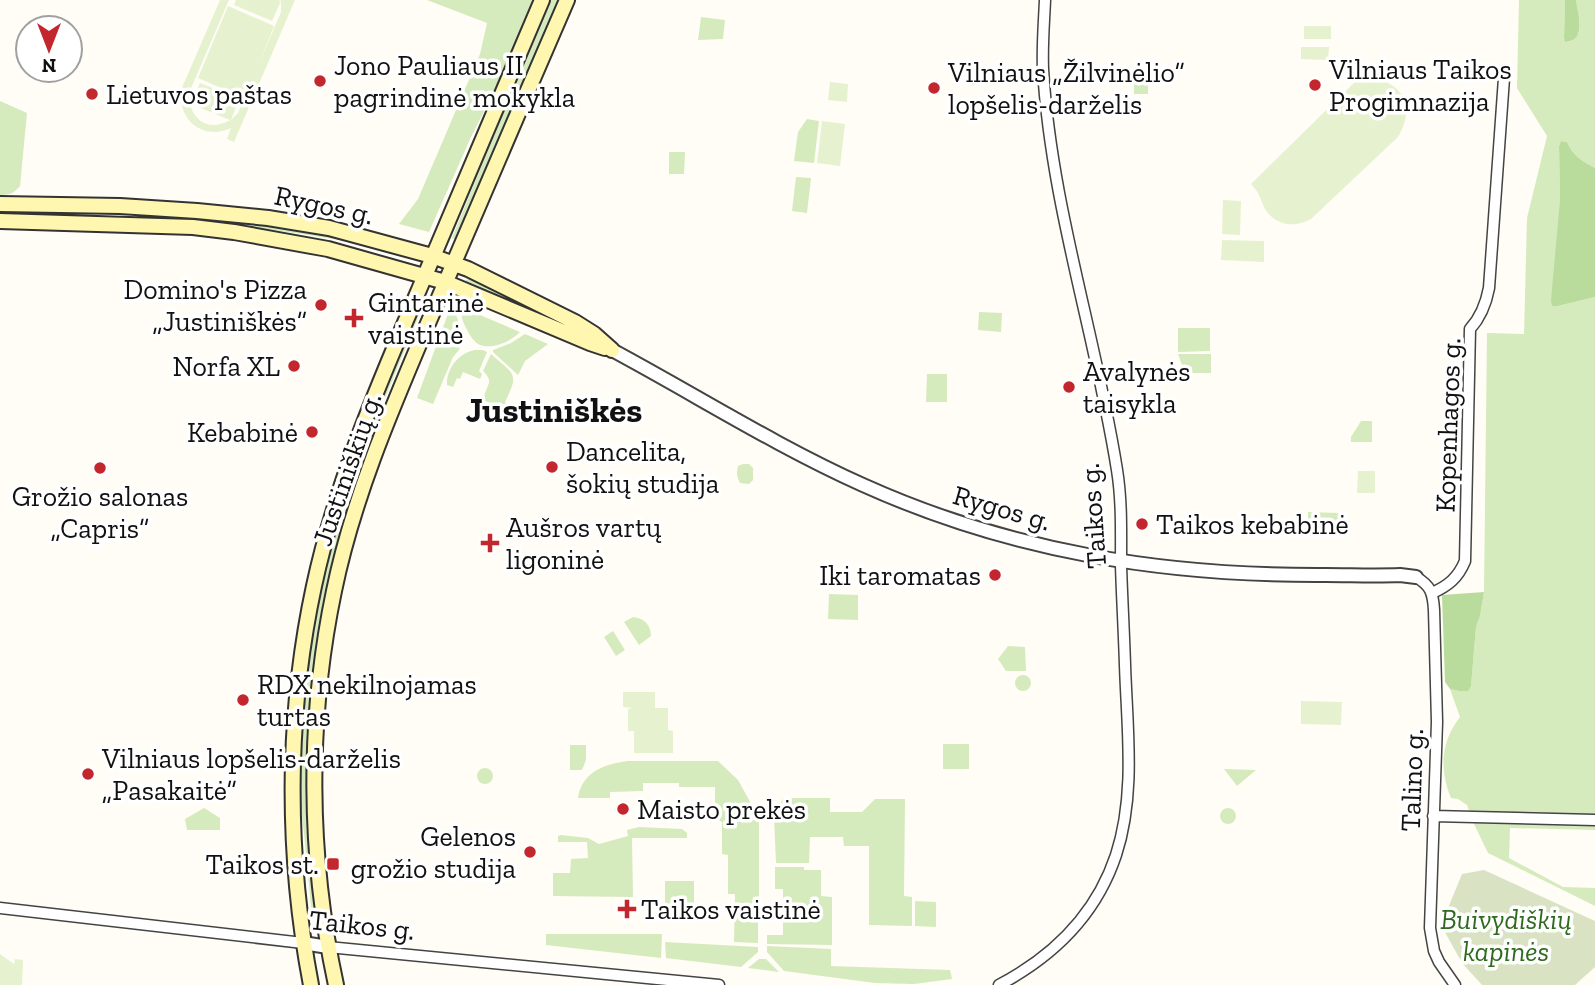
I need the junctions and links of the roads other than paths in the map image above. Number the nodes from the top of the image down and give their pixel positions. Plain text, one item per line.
1 (542, 0) edge
2 (566, 0) edge
3 (1045, 0) edge
4 (1504, 78) dead end
5 (0, 204) edge
6 (0, 222) edge
7 (432, 256) junction
8 (453, 263) junction
9 (425, 275) junction
10 (445, 282) junction
11 (612, 350) junction
12 (1121, 562) junction
13 (1416, 577) joint
14 (1432, 593) junction
15 (1433, 816) junction
16 (1595, 820) edge
17 (0, 908) edge
18 (303, 943) junction
19 (327, 947) junction
20 (311, 985) edge
21 (336, 985) edge
22 (719, 985) edge
23 (999, 985) edge
24 (1455, 985) edge

1 - 7 main road, Justiniškių g.
2 - 8 main road, Justiniškių g.
3 - 12 street, Taikos g.
4 - 14 street, Kopenhagos g.
5 - 7 main road, Rygos g.
6 - 9 main road, Rygos g.
7 - 8 main road, Rygos g.
7 - 9 main road, Justiniškių g.
8 - 10 main road, Justiniškių g.
8 - 11 main road, Rygos g.
9 - 10 main road, Rygos g.
9 - 18 main road, Justiniškių g.
10 - 11 main road, Rygos g.
10 - 19 main road, Justiniškių g.
11 - 12 street, Rygos g.
12 - 13 street, Rygos g.
12 - 23 street, Taikos g.
13 - 14 street
14 - 15 street, Talino g.
15 - 16 street
15 - 24 street, Talino g.
17 - 18 street, Taikos g.
18 - 19 street, Taikos g.
18 - 20 main road, Justiniškių g.
19 - 21 main road, Justiniškių g.
19 - 22 street, Taikos g.

